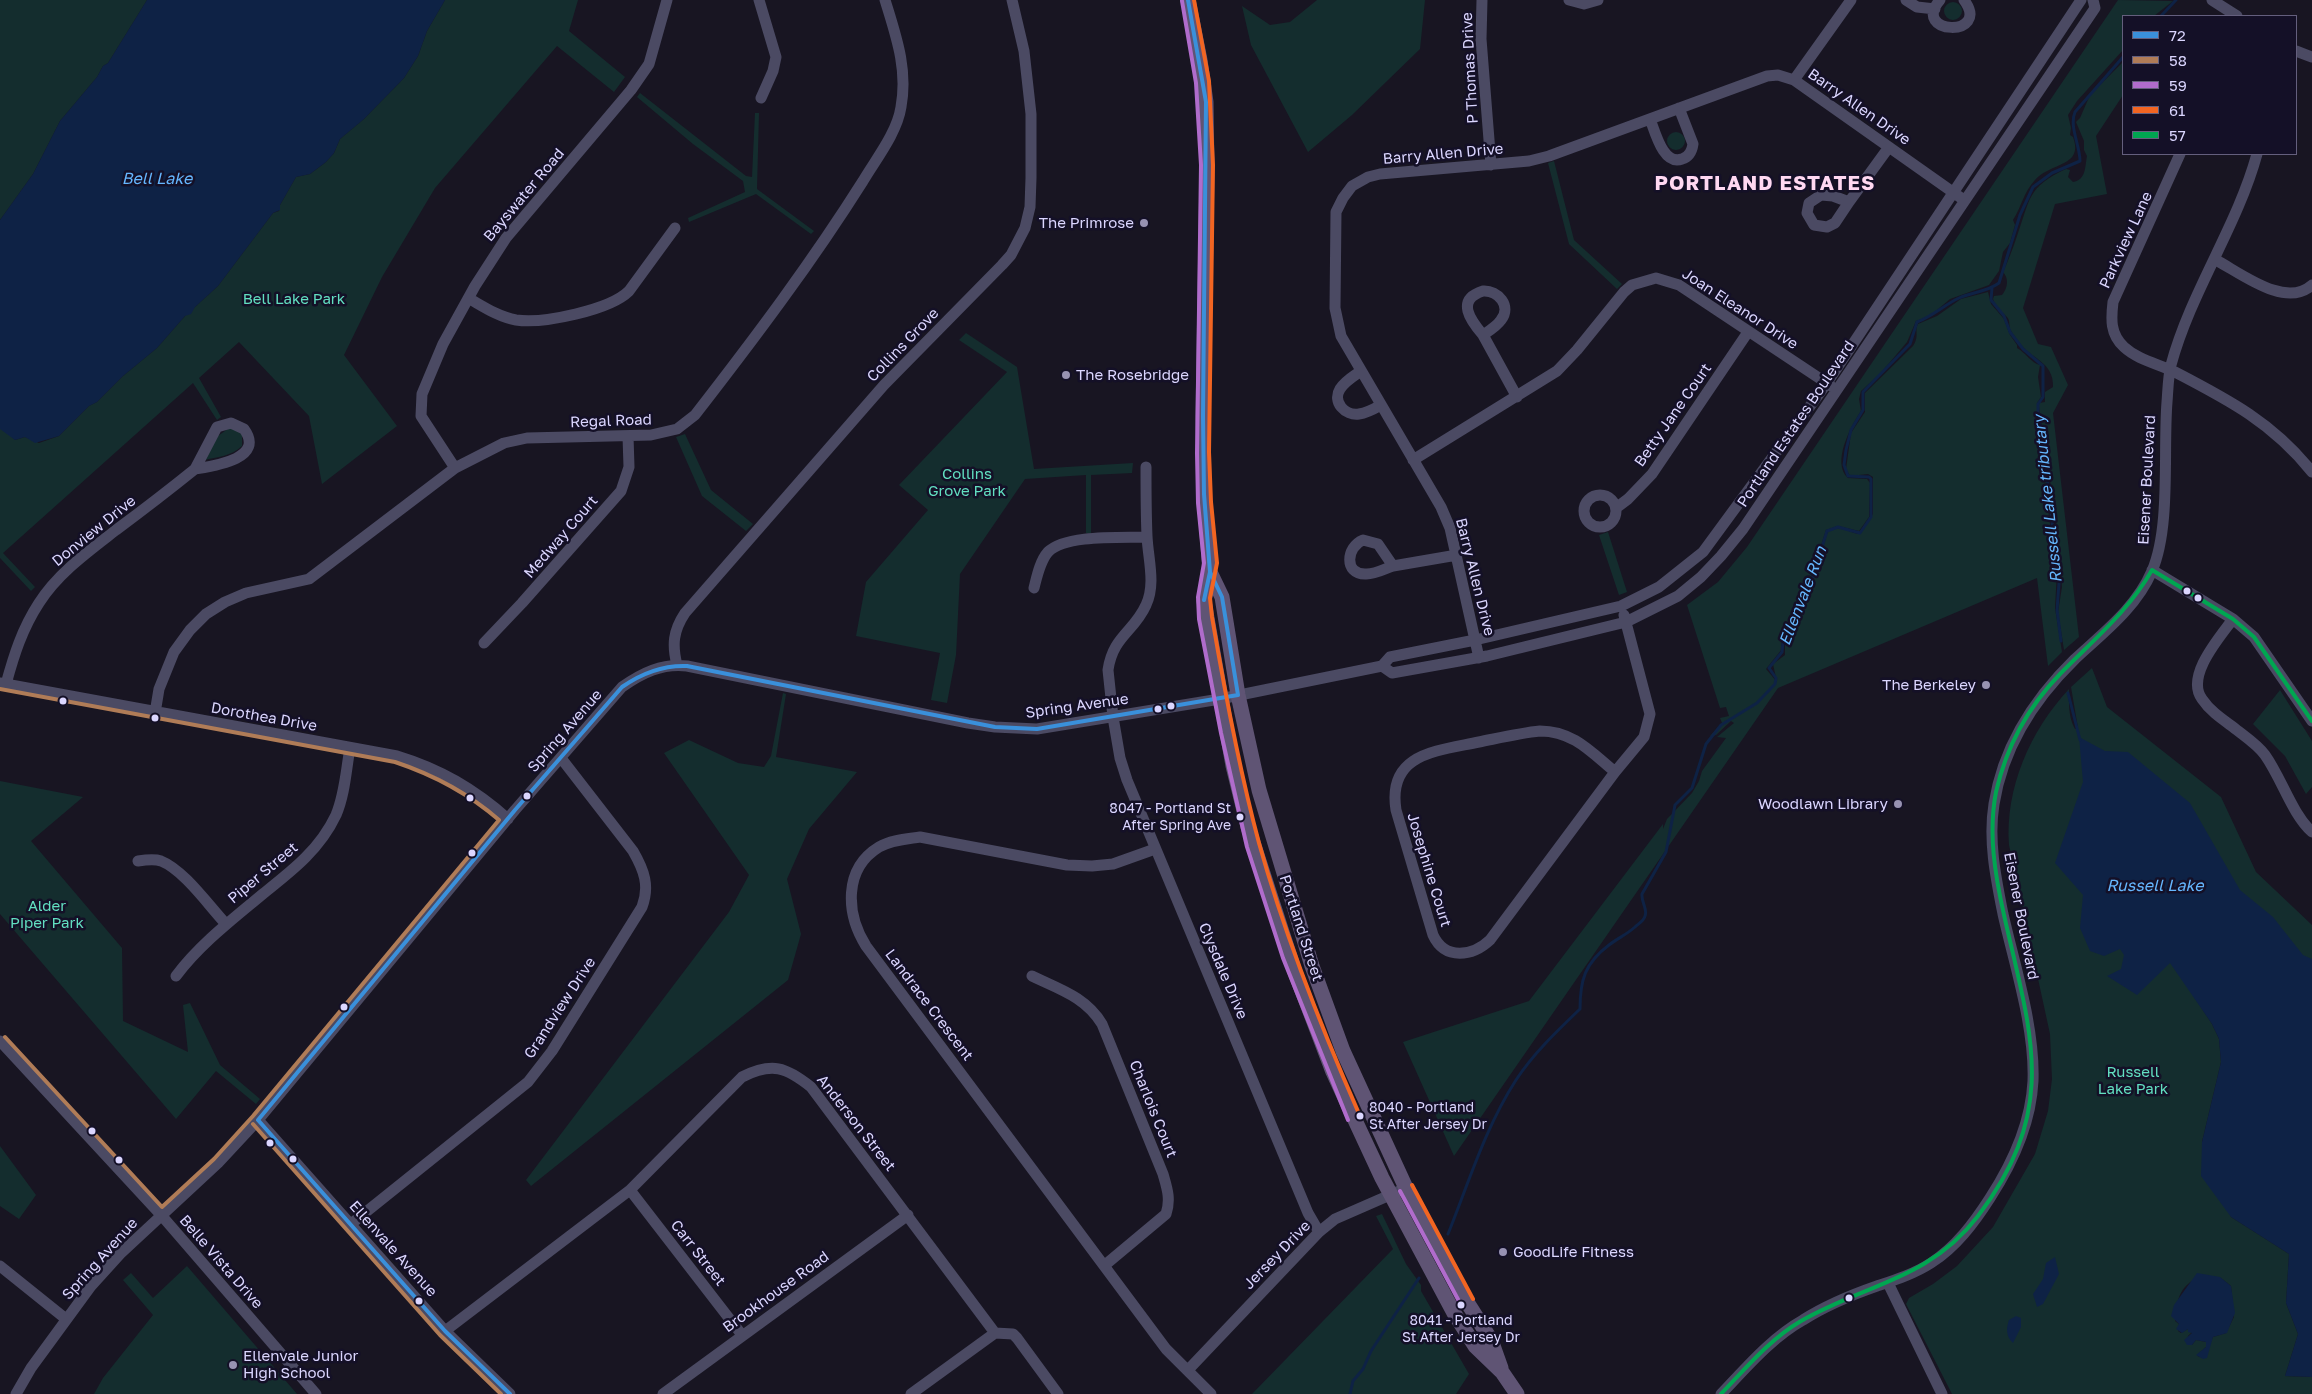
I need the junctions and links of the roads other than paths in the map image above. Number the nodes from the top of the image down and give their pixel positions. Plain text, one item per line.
1 (667, 0) edge
2 (759, 0) edge
3 (885, 0) edge
4 (1012, 0) edge
5 (1188, 0) edge
6 (1482, 0) edge
7 (1570, 0) edge
8 (1598, 0) edge
9 (1851, 0) edge
10 (1906, 0) edge
11 (1964, 0) edge
12 (2081, 0) edge
13 (2093, 0) edge
14 (2212, 0) edge
15 (1937, 4) edge
16 (2235, 15) edge
17 (2297, 52) edge
18 (2312, 57) edge
19 (1794, 80) junction
20 (761, 98) dead end
21 (1679, 108) junction
22 (1650, 119) junction
23 (1889, 147) junction
24 (2180, 155) edge
25 (2257, 155) edge
26 (1491, 164) junction
27 (1954, 192) junction
28 (1964, 200) junction
29 (1849, 202) dead end
30 (675, 228) dead end
31 (2214, 259) junction
32 (2312, 285) edge
33 (470, 299) junction
34 (1748, 332) junction
35 (1483, 335) dead end
36 (2170, 369) junction
37 (1361, 371) junction
38 (1827, 383) junction
39 (1837, 390) junction
40 (1517, 397) junction
41 (1381, 405) junction
42 (628, 436) junction
43 (1413, 460) junction
44 (1146, 467) dead end
45 (455, 468) junction
46 (196, 470) junction
47 (2312, 472) edge
48 (1616, 508) dead end
49 (1147, 538) junction
50 (1457, 555) junction
51 (1393, 566) dead end
52 (2152, 570) junction
53 (1210, 572) junction
54 (1034, 588) dead end
55 (1621, 606) junction
56 (2233, 619) junction
57 (1626, 622) junction
58 (1475, 640) junction
59 (484, 642) dead end
60 (1479, 658) junction
61 (677, 665) junction
62 (1382, 666) junction
63 (3, 684) edge
64 (1238, 695) junction
65 (1220, 699) junction
66 (155, 713) junction
67 (1113, 717) junction
68 (2312, 721) edge
69 (350, 748) junction
70 (561, 758) junction
71 (1614, 772) junction
72 (508, 819) junction
73 (2312, 832) edge
74 (1155, 849) junction
75 (138, 861) dead end
76 (226, 924) junction
77 (176, 976) dead end
78 (1032, 976) dead end
79 (0, 1041) edge
80 (258, 1120) junction
81 (1406, 1188) junction
82 (630, 1190) junction
83 (1390, 1195) junction
84 (908, 1215) junction
85 (162, 1216) junction
86 (351, 1224) junction
87 (1319, 1232) junction
88 (1105, 1265) junction
89 (0, 1266) edge
90 (1888, 1283) junction
91 (66, 1319) junction
92 (445, 1330) junction
93 (995, 1333) junction
94 (742, 1335) junction
95 (1188, 1370) junction
96 (1502, 1372) junction
97 (16, 1394) edge
98 (316, 1394) edge
99 (510, 1394) edge
100 (663, 1394) edge
101 (911, 1394) edge
102 (1058, 1394) edge
103 (1211, 1394) edge
104 (1517, 1394) edge
105 (1720, 1394) edge
106 (1942, 1394) edge

1 - 33 street, Bayswater Road
2 - 20 street
3 - 42 street, Regal Road
4 - 61 street, Collins Grove
5 - 53 main road, Portland Street
6 - 26 street, P Thomas Drive
7 - 8 street
9 - 19 street
10 - 15 street
11 - 15 street
12 - 27 street, Portland Estates Boulevard
13 - 28 street, Portland Estates Boulevard
14 - 16 street
17 - 18 street
19 - 21 street, Barry Allen Drive
19 - 23 street, Barry Allen Drive
21 - 22 street, Barry Allen Drive
21 - 22 street
22 - 26 street, Barry Allen Drive
23 - 27 street, Barry Allen Drive
23 - 29 street
24 - 36 street, Parkview Lane
25 - 31 street, Eisener Boulevard
26 - 37 street, Barry Allen Drive
27 - 28 street, Barry Allen Drive
27 - 38 street, Portland Estates Boulevard
28 - 39 street, Portland Estates Boulevard
30 - 33 street
31 - 32 street
31 - 36 street, Eisener Boulevard
33 - 45 street, Bayswater Road
34 - 38 street, Joan Eleanor Drive
34 - 40 street, Joan Eleanor Drive
34 - 48 street, Betty Jane Court
35 - 40 street
36 - 47 street, Parkview Lane
36 - 52 street, Eisener Boulevard
37 - 41 street, Barry Allen Drive
37 - 41 street
38 - 39 street, Joan Eleanor Drive
38 - 55 street, Portland Estates Boulevard
39 - 57 street, Portland Estates Boulevard
40 - 43 street, Joan Eleanor Drive
41 - 43 street, Barry Allen Drive
42 - 45 street, Regal Road
42 - 59 street, Medway Court
43 - 50 street, Barry Allen Drive
44 - 49 street, Clysdale Drive
45 - 66 street, Regal Road
46 - 46 street, Donview Drive
46 - 63 street, Donview Drive
49 - 54 street
49 - 67 street, Clysdale Drive
50 - 51 street
50 - 58 street, Barry Allen Drive
52 - 56 street
52 - 90 street, Eisener Boulevard
53 - 64 main road, Portland Street
53 - 65 main road, Portland Street
55 - 57 street, Josephine Court
55 - 58 street, Portland Estates Boulevard
56 - 68 street
56 - 73 street
57 - 60 street, Portland Estates Boulevard
57 - 71 street, Josephine Court
58 - 60 street, Barry Allen Drive
58 - 62 street, Portland Estates Boulevard
60 - 62 street, Portland Estates Boulevard
61 - 67 street, Spring Avenue
61 - 70 street, Spring Avenue
62 - 64 street, Portland Estates Boulevard
63 - 66 street, Dorothea Drive
64 - 65 street, Portland Estates Boulevard
64 - 81 main road, Portland Street
65 - 67 street, Spring Avenue
65 - 83 main road, Portland Street
66 - 69 street, Dorothea Drive
67 - 74 street, Clysdale Drive
69 - 72 street, Dorothea Drive
69 - 76 street, Piper Street
70 - 72 street, Spring Avenue
70 - 86 street, Grandview Drive
71 - 71 street, Josephine Court
72 - 80 street, Spring Avenue
74 - 87 street, Clysdale Drive
74 - 88 street, Landrace Crescent
75 - 76 street
76 - 77 street, Piper Street
78 - 88 street, Charlois Court
79 - 85 street, Belle Vista Drive
80 - 85 street, Spring Avenue
80 - 86 street, Ellenvale Avenue
81 - 83 street, Jersey Drive
81 - 96 main road, Portland Street
82 - 84 street, Anderson Street
82 - 92 street, Anderson Street
82 - 94 street, Carr Street
83 - 87 street, Jersey Drive
83 - 96 main road, Portland Street
84 - 93 street, Anderson Street
84 - 94 street, Brookhouse Road
85 - 91 street, Spring Avenue
85 - 98 street, Belle Vista Drive
86 - 92 street, Ellenvale Avenue
87 - 95 street, Jersey Drive
88 - 95 street, Landrace Crescent
89 - 91 street
90 - 105 street, Eisener Boulevard
90 - 106 street
91 - 97 street, Spring Avenue
92 - 99 street, Ellenvale Avenue
93 - 101 street
93 - 102 street
94 - 100 street, Brookhouse Road
95 - 103 street, Landrace Crescent
96 - 104 main road, Portland Street

